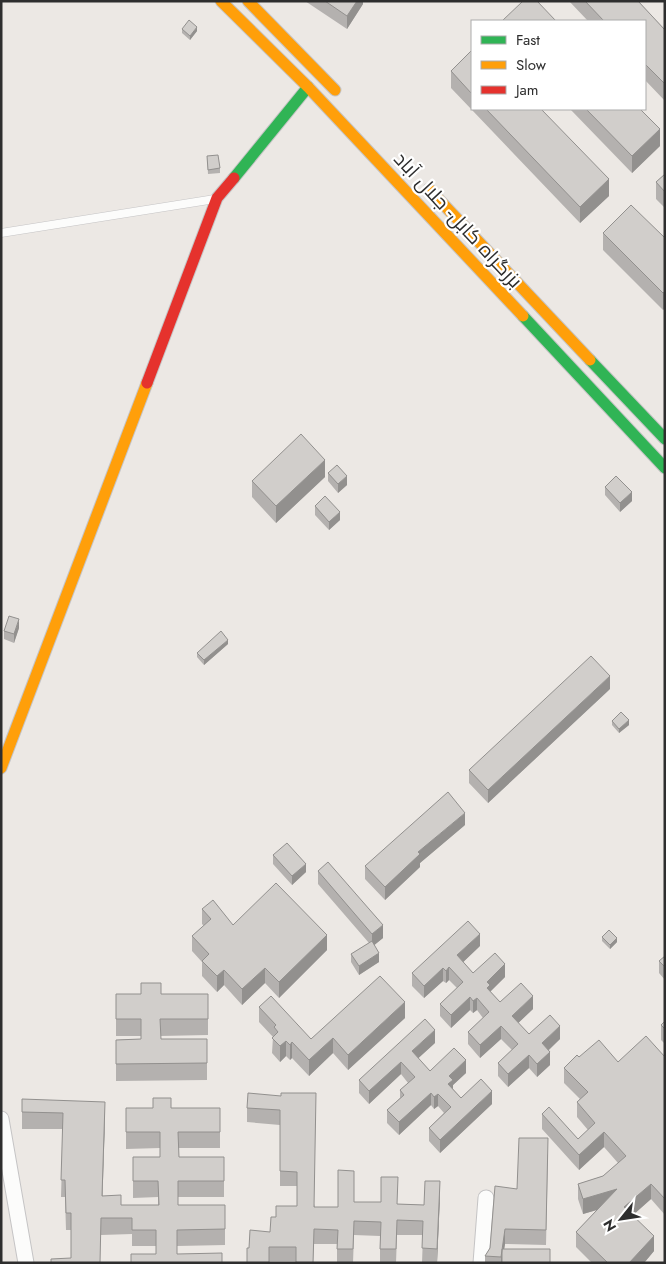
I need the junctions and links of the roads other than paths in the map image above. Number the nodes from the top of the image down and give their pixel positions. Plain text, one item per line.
1 (221, 1) edge
2 (248, 1) edge
3 (302, 55) junction
4 (289, 68) junction
5 (308, 87) junction
6 (342, 98) dead end
7 (423, 183) dead end
8 (217, 198) junction
9 (1, 233) edge
10 (665, 440) edge
11 (665, 468) edge
12 (1, 768) edge
13 (1, 1119) edge
14 (486, 1198) dead end
15 (26, 1263) edge
16 (481, 1263) edge

1 - 4 main road, بزرگراه کابل- جلال آباد
2 - 3 main road
3 - 4 main road
3 - 6 main road
4 - 5 main road, بزرگراه کابل- جلال آباد
5 - 8 main road
5 - 11 main road, بزرگراه کابل- جلال آباد
7 - 10 main road, بزرگراه کابل- جلال آباد
8 - 9 lane
8 - 12 main road
13 - 15 street
14 - 16 street

